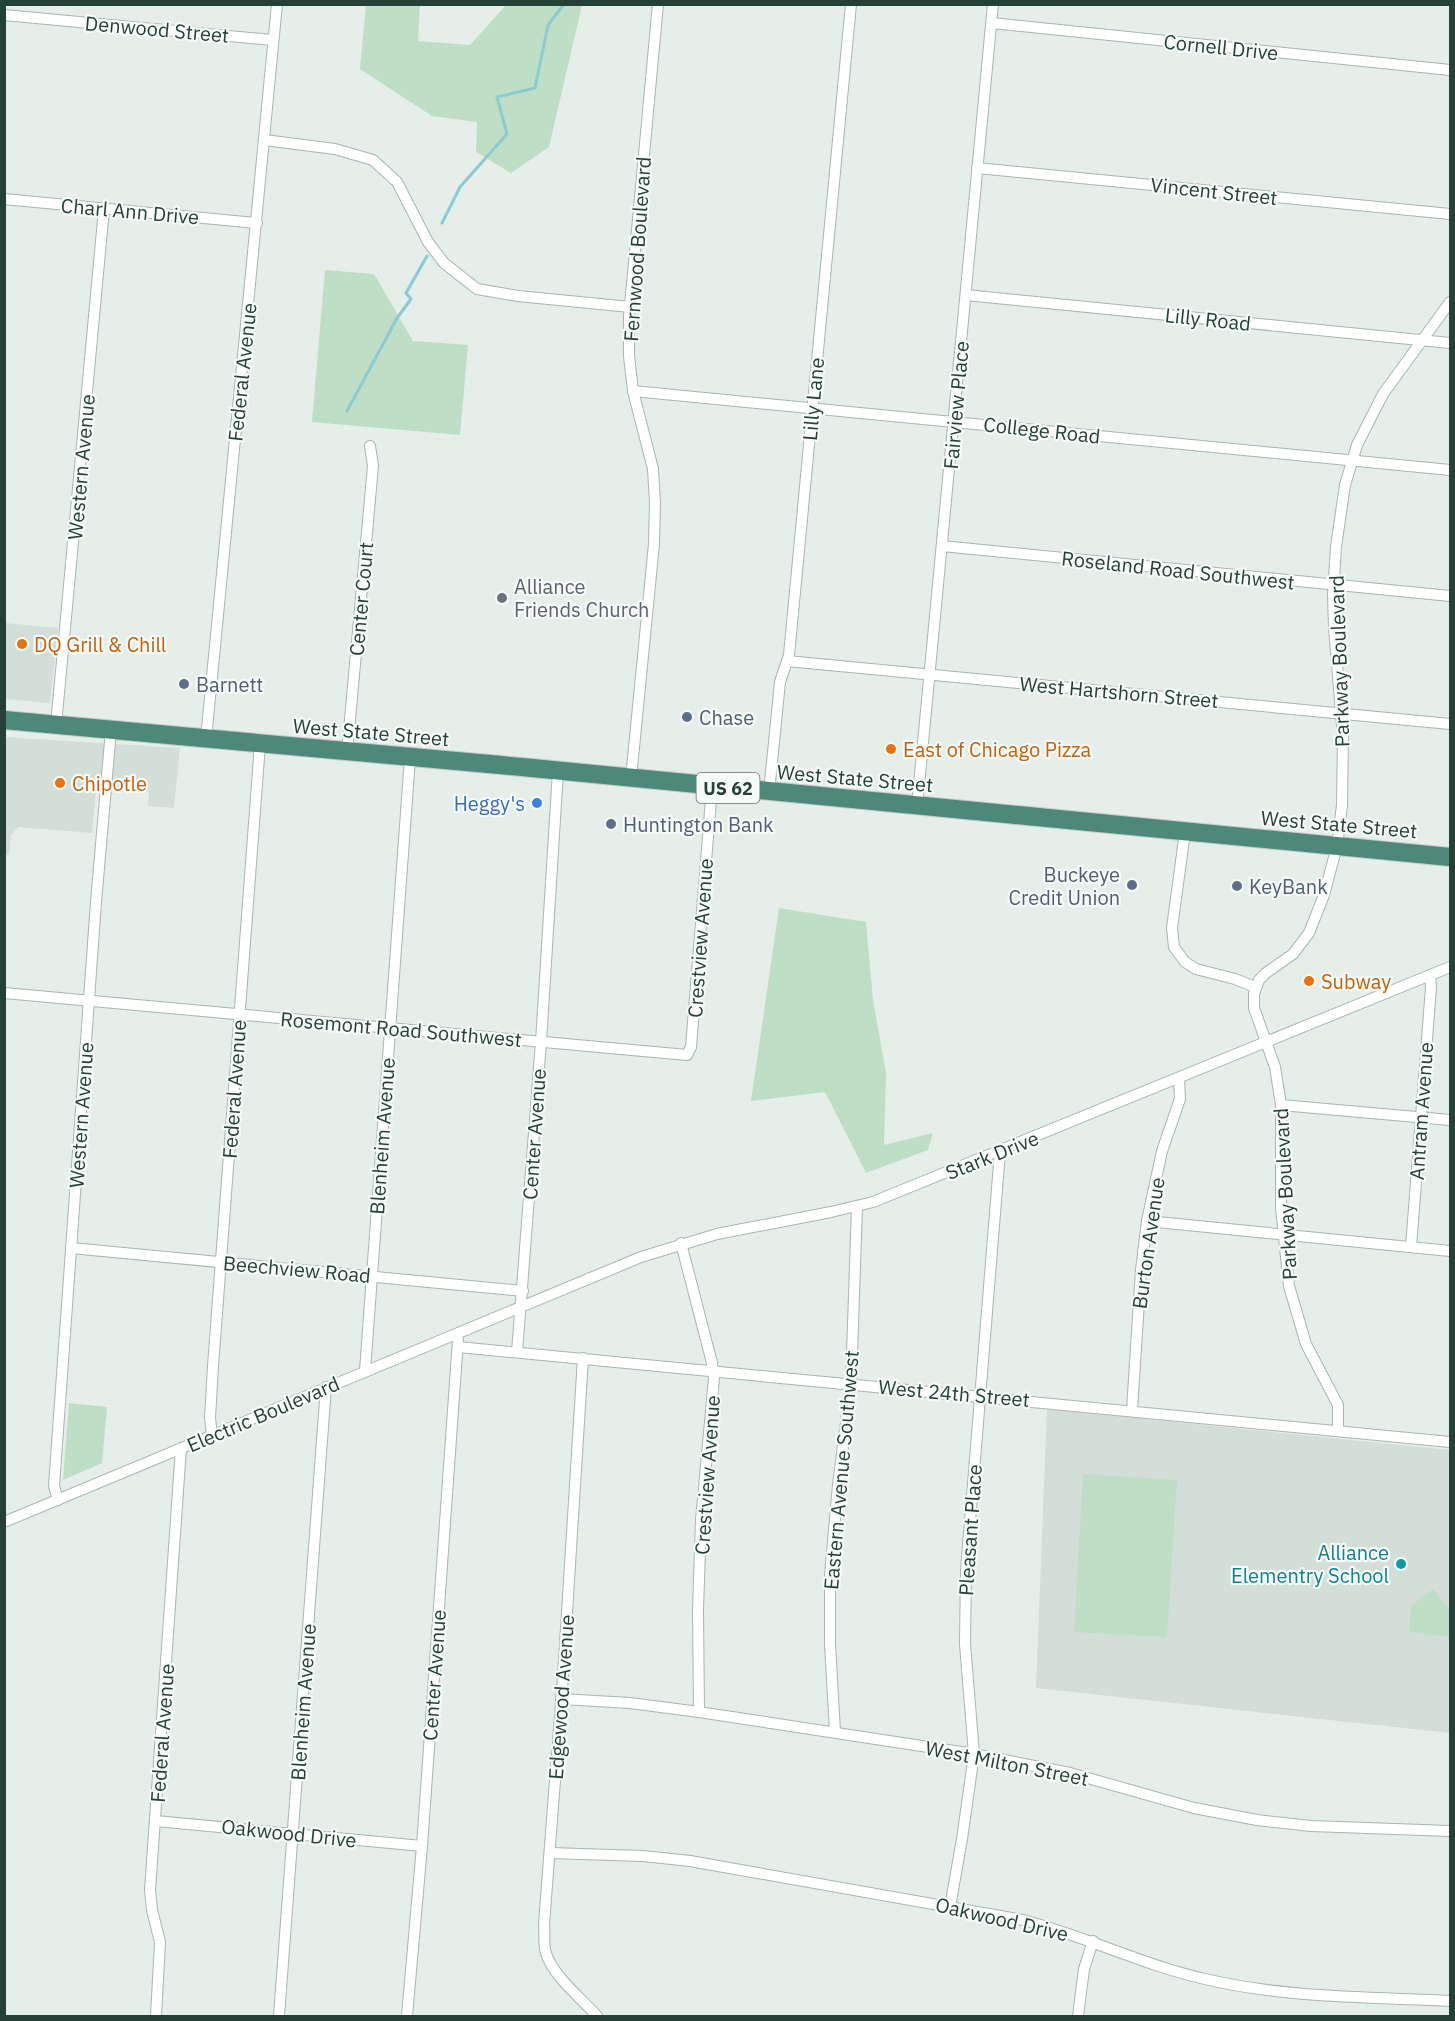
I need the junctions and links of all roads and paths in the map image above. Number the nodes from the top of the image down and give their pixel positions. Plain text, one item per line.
1 (277, 4) edge
2 (658, 4) edge
3 (851, 4) edge
4 (993, 4) edge
5 (4, 15) edge
6 (992, 23) junction
7 (273, 40) junction
8 (1450, 70) edge
9 (264, 141) junction
10 (977, 168) junction
11 (4, 199) edge
12 (104, 209) junction
13 (1450, 214) edge
14 (257, 223) junction
15 (966, 295) junction
16 (1450, 302) edge
17 (630, 307) junction
18 (1423, 340) junction
19 (1450, 343) edge
20 (633, 391) junction
21 (812, 408) junction
22 (954, 422) junction
23 (370, 447) dead end
24 (1352, 461) junction
25 (1450, 470) edge
26 (942, 546) junction
27 (1333, 585) junction
28 (1450, 596) edge
29 (788, 661) junction
30 (930, 674) junction
31 (1342, 713) junction
32 (4, 720) edge
33 (1450, 724) edge
34 (56, 725) junction
35 (111, 730) junction
36 (206, 739) junction
37 (260, 744) junction
38 (347, 752) junction
39 (410, 758) junction
40 (558, 771) junction
41 (631, 778) junction
42 (712, 786) junction
43 (769, 792) junction
44 (917, 806) junction
45 (1185, 832) junction
46 (1337, 846) junction
47 (1450, 857) edge
48 (1450, 967) edge
49 (1430, 975) junction
50 (1256, 987) junction
51 (4, 993) edge
52 (89, 1001) junction
53 (240, 1015) junction
54 (390, 1029) junction
55 (541, 1042) junction
56 (1268, 1042) junction
57 (689, 1054) joint
58 (1179, 1078) junction
59 (1281, 1105) junction
60 (1420, 1118) junction
61 (1450, 1120) edge
62 (1000, 1152) junction
63 (857, 1207) junction
64 (1147, 1221) junction
65 (1283, 1235) junction
66 (681, 1243) junction
67 (1411, 1247) junction
68 (71, 1248) junction
69 (1450, 1251) edge
70 (221, 1262) junction
71 (371, 1276) junction
72 (522, 1291) junction
73 (521, 1306) junction
74 (457, 1334) junction
75 (458, 1347) junction
76 (517, 1352) junction
77 (583, 1358) junction
78 (713, 1370) junction
79 (365, 1371) junction
80 (851, 1383) junction
81 (326, 1387) junction
82 (980, 1396) junction
83 (1132, 1410) junction
84 (1338, 1430) junction
85 (212, 1435) junction
86 (1450, 1442) edge
87 (181, 1448) junction
88 (58, 1500) junction
89 (4, 1522) edge
90 (561, 1699) junction
91 (699, 1712) junction
92 (836, 1732) junction
93 (974, 1754) junction
94 (156, 1821) junction
95 (1450, 1831) edge
96 (293, 1834) junction
97 (422, 1846) junction
98 (550, 1853) junction
99 (950, 1907) junction
100 (1093, 1941) junction
101 (1450, 2001) edge
102 (156, 2016) edge
103 (279, 2016) edge
104 (407, 2016) edge
105 (597, 2016) edge
106 (1078, 2016) edge

1 - 7 street, Federal Avenue
2 - 17 street, Fernwood Boulevard
3 - 21 street, Lilly Lane
4 - 6 street, Fairview Place
5 - 7 street, Denwood Street
6 - 8 street, Cornell Drive
6 - 10 street, Fairview Place
7 - 9 street, Federal Avenue
9 - 14 street, Federal Avenue
9 - 17 street
10 - 13 street, Vincent Street
10 - 15 street, Fairview Place
11 - 12 street, Charl Ann Drive
12 - 14 street, Charl Ann Drive
12 - 34 street, Western Avenue
14 - 36 street, Federal Avenue
15 - 18 street, Lilly Road
15 - 22 street, Fairview Place
16 - 18 street, Parkway Boulevard
17 - 20 street, Fernwood Boulevard
18 - 19 street, Lilly Road
18 - 24 street, Parkway Boulevard
20 - 21 street, College Road
20 - 41 street, Fernwood Boulevard
21 - 22 street, College Road
21 - 29 street, Lilly Lane
22 - 24 street, College Road
22 - 26 street, Fairview Place
23 - 38 street, Center Court
24 - 25 street, College Road
24 - 27 street, Parkway Boulevard
26 - 27 street, Roseland Road Southwest
26 - 30 street, Fairview Place
27 - 28 street, Roseland Road Southwest
27 - 31 street, Parkway Boulevard
29 - 30 street, West Hartshorn Street
29 - 43 street, Lilly Lane
30 - 31 street, West Hartshorn Street
30 - 44 street, Fairview Place
31 - 33 street, West Hartshorn Street
31 - 46 street, Parkway Boulevard
32 - 34 highway, West State Street / US 62
34 - 35 highway, West State Street / US 62
35 - 36 highway, West State Street / US 62
35 - 52 street, Western Avenue
36 - 37 highway, West State Street / US 62
37 - 38 highway, West State Street / US 62
37 - 53 street, Federal Avenue
38 - 39 highway, West State Street / US 62
39 - 40 highway, West State Street / US 62
39 - 54 street, Blenheim Avenue
40 - 41 highway, West State Street / US 62
40 - 55 street, Center Avenue
41 - 42 highway, West State Street / US 62
42 - 43 highway, West State Street / US 62
42 - 57 street, Crestview Avenue
43 - 44 highway, West State Street / US 62
44 - 45 highway, West State Street / US 62
45 - 46 highway, West State Street / US 62
45 - 50 street
46 - 47 highway, West State Street / US 62
46 - 50 street, Parkway Boulevard
48 - 49 street, Stark Drive
49 - 56 street, Stark Drive
49 - 60 street, Antram Avenue
50 - 56 street, Parkway Boulevard
51 - 52 street, Rosemont Road Southwest
52 - 53 street, Rosemont Road Southwest
52 - 68 street, Western Avenue
53 - 54 street, Rosemont Road Southwest
53 - 70 street, Federal Avenue
54 - 55 street, Rosemont Road Southwest
54 - 71 street, Blenheim Avenue
55 - 57 street, Rosemont Road Southwest
55 - 72 street, Center Avenue
56 - 58 street, Stark Drive
56 - 59 street, Parkway Boulevard
58 - 62 street, Stark Drive
58 - 64 street, Burton Avenue
59 - 60 street
59 - 65 street, Parkway Boulevard
60 - 61 street
60 - 67 street, Antram Avenue
62 - 63 street, Stark Drive
62 - 82 street, Pleasant Place
63 - 66 street, Stark Drive
63 - 80 street, Eastern Avenue Southwest
64 - 65 street
64 - 83 street, Burton Avenue
65 - 67 street
65 - 84 street, Parkway Boulevard
66 - 73 street, Stark Drive
66 - 78 street, Crestview Avenue
67 - 69 street
68 - 70 street, Beechview Road
68 - 88 street, Western Avenue
70 - 71 street, Beechview Road
70 - 85 street, Federal Avenue
71 - 72 street, Beechview Road
71 - 79 street, Blenheim Avenue
72 - 73 street, Center Avenue
73 - 74 street, Electric Boulevard
73 - 76 street, Center Avenue
74 - 75 street, Center Avenue
74 - 79 street, Electric Boulevard
75 - 76 street, West 24th Street
75 - 97 street, Center Avenue
76 - 77 street, West 24th Street
77 - 78 street, West 24th Street
77 - 90 street, Edgewood Avenue
78 - 80 street, West 24th Street
78 - 91 street, Crestview Avenue
79 - 81 street, Electric Boulevard
80 - 82 street, West 24th Street
80 - 92 street, Eastern Avenue Southwest
81 - 85 street, Electric Boulevard
81 - 96 street, Blenheim Avenue
82 - 83 street, West 24th Street
82 - 93 street, Pleasant Place
83 - 84 street, West 24th Street
84 - 86 street, West 24th Street
85 - 87 street, Electric Boulevard
87 - 88 street, Electric Boulevard
87 - 94 street, Federal Avenue
88 - 89 street, Electric Boulevard
90 - 91 street, West Milton Street
90 - 98 street, Edgewood Avenue
91 - 92 street, West Milton Street
92 - 93 street, West Milton Street
93 - 95 street, West Milton Street
93 - 99 street, Pleasant Place
94 - 96 street, Oakwood Drive
94 - 102 street, Federal Avenue
96 - 97 street, Oakwood Drive
96 - 103 street, Blenheim Avenue
97 - 104 street, Center Avenue
98 - 99 street, Oakwood Drive
98 - 105 street, Edgewood Avenue
99 - 100 street, Oakwood Drive
100 - 101 street, Oakwood Drive
100 - 106 street

